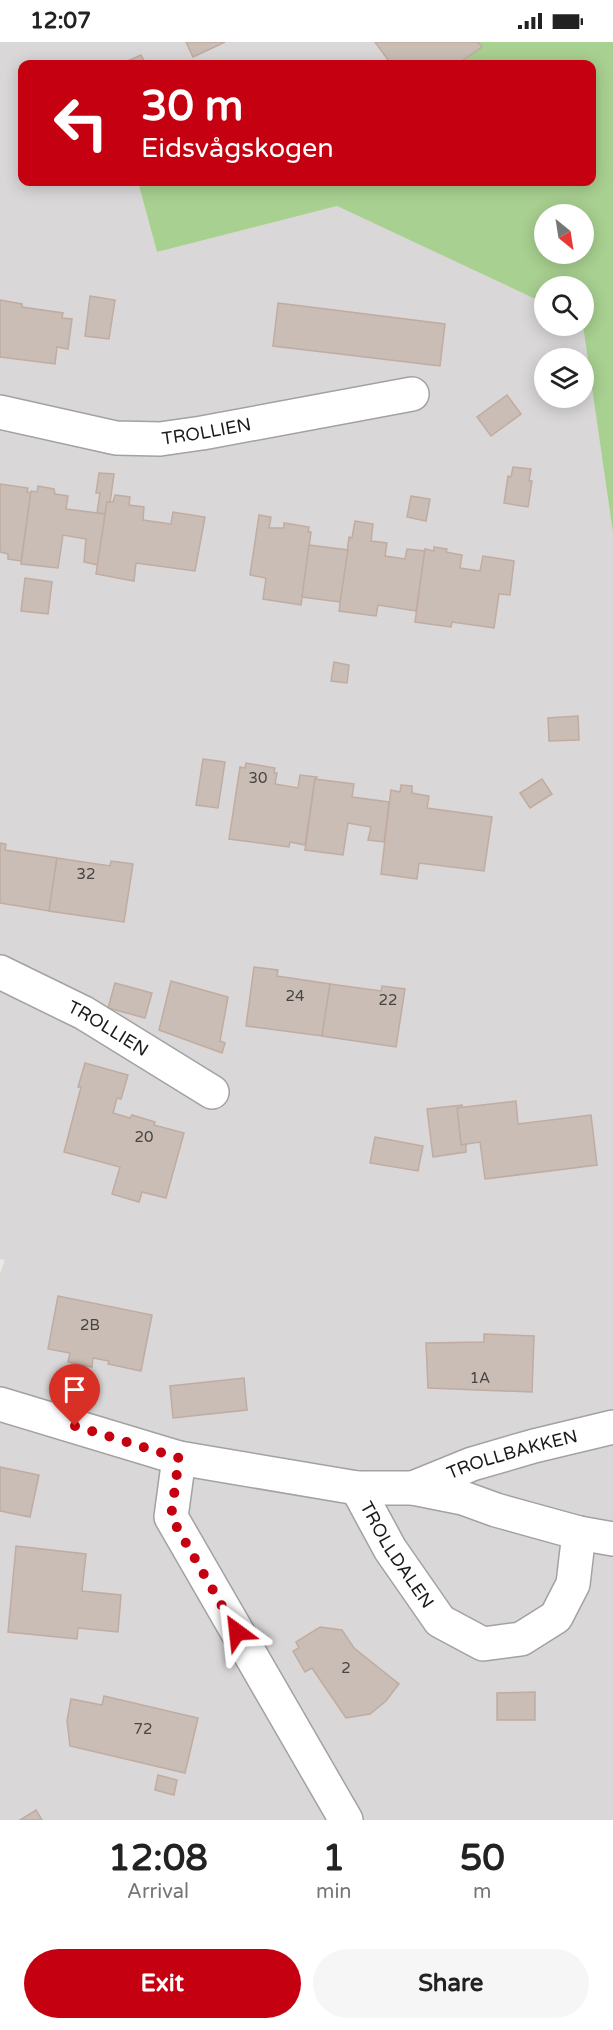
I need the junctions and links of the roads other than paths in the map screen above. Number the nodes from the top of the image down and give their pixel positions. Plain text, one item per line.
1 (412, 394) dead end
2 (0, 412) edge
3 (0, 972) edge
4 (212, 1092) dead end
5 (0, 1404) edge
6 (613, 1427) edge
7 (179, 1458) junction
8 (357, 1488) junction
9 (413, 1488) junction
10 (579, 1533) junction
11 (613, 1539) edge
12 (346, 1820) edge

1 - 2 street, TROLLIEN
3 - 4 street, TROLLIEN
5 - 7 street, TROLLDALEN
6 - 9 street, TROLLBAKKEN
7 - 8 street, TROLLDALEN
7 - 12 street
8 - 9 street, TROLLDALEN
8 - 10 street, TROLLDALEN
9 - 10 street, TROLLDALEN
10 - 11 street, TROLLDALEN

